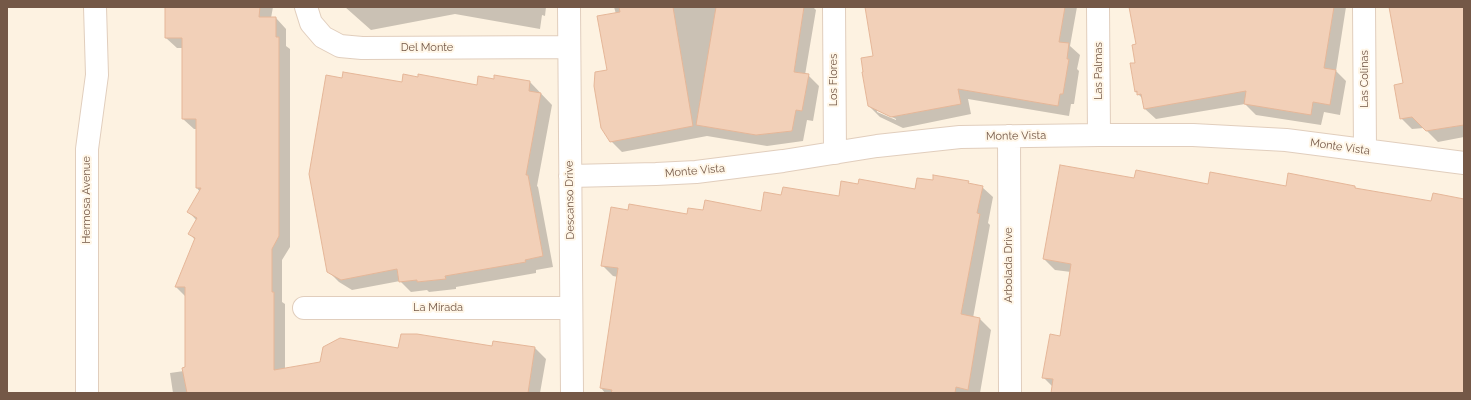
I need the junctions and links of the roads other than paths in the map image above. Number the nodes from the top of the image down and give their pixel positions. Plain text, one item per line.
1 (95, 7) edge
2 (306, 7) edge
3 (569, 7) edge
4 (834, 7) edge
5 (1098, 7) edge
6 (1364, 7) edge
7 (569, 47) junction
8 (1099, 135) junction
9 (1009, 136) junction
10 (1365, 150) junction
11 (835, 153) junction
12 (1464, 163) edge
13 (570, 176) junction
14 (304, 308) dead end
15 (572, 308) junction
16 (87, 393) edge
17 (572, 393) edge
18 (1010, 393) edge

1 - 16 street, Hermosa Avenue
2 - 7 street, Del Monte
3 - 7 street, Descanso Drive
4 - 11 street, Los Flores
5 - 8 street, Las Palmas
6 - 10 street, Las Colinas
7 - 13 street, Descanso Drive
8 - 9 street, Monte Vista
8 - 10 street, Monte Vista
9 - 11 street, Monte Vista
9 - 18 street, Arbolada Drive
10 - 12 street, Monte Vista
11 - 13 street, Monte Vista
13 - 15 street, Descanso Drive
14 - 15 street, La Mirada
15 - 17 street, Descanso Drive

